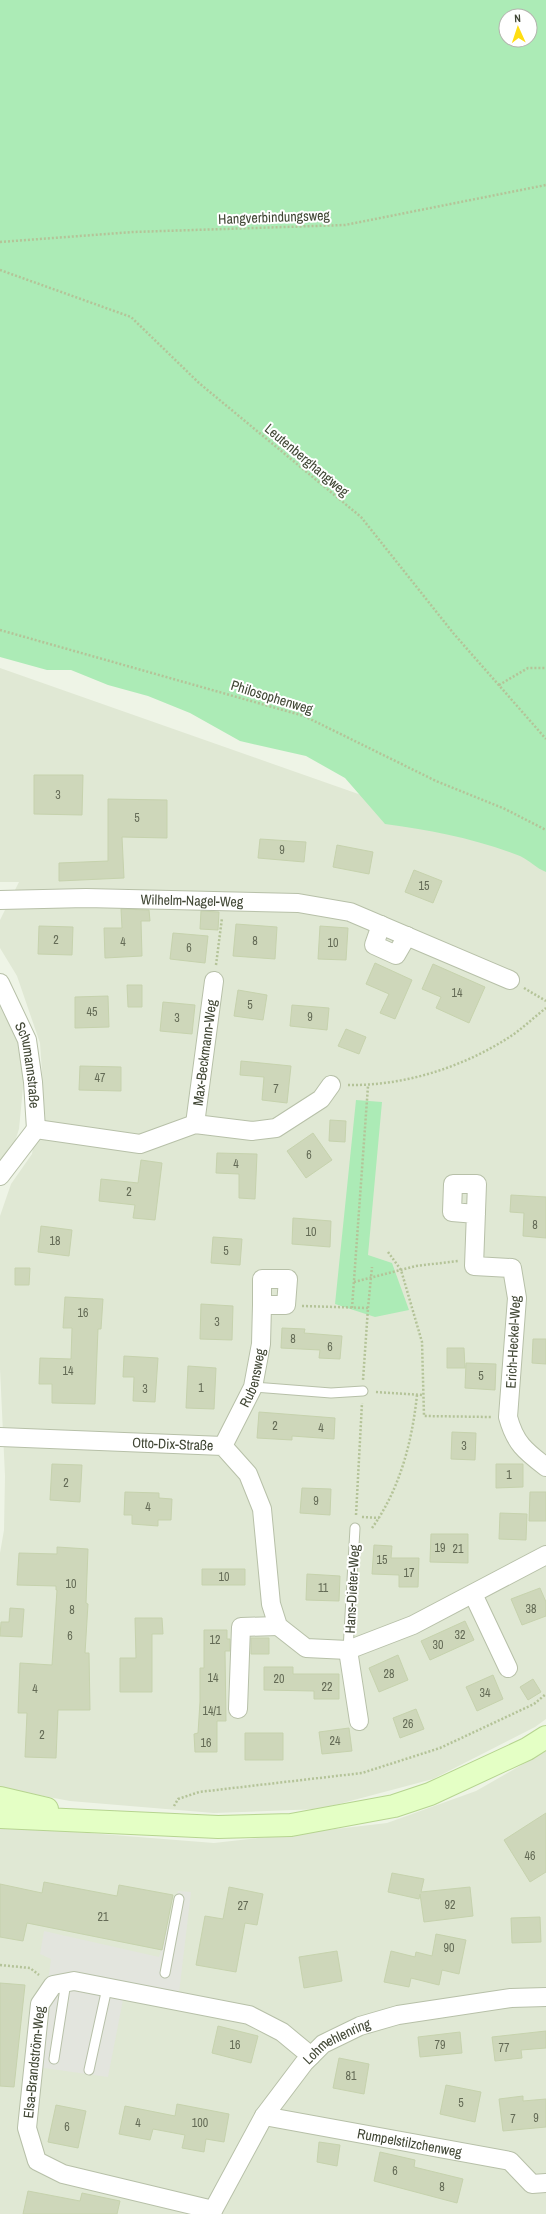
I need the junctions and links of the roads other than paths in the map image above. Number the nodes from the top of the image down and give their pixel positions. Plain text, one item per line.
1 (0, 900) edge
2 (510, 980) road end
3 (214, 981) road end
4 (0, 984) edge
5 (331, 1085) road end
6 (195, 1124) junction
7 (36, 1129) junction
8 (0, 1176) edge
9 (476, 1214) dead end
10 (262, 1305) dead end
11 (253, 1388) junction
12 (362, 1391) road end
13 (0, 1437) edge
14 (223, 1446) junction
15 (546, 1467) edge
16 (355, 1528) dead end
17 (546, 1555) edge
18 (473, 1594) junction
19 (278, 1626) junction
20 (348, 1650) junction
21 (508, 1668) dead end
22 (238, 1709) dead end
23 (359, 1721) dead end
24 (546, 1736) edge
25 (0, 1798) edge
26 (0, 1817) edge
27 (99, 1821) junction
28 (179, 1899) dead end
29 (165, 1973) dead end
30 (60, 1984) junction
31 (107, 1988) junction
32 (546, 1997) edge
33 (311, 2056) junction
34 (54, 2059) dead end
35 (89, 2070) dead end
36 (264, 2116) junction
37 (546, 2183) edge
38 (212, 2212) edge

1 - 2 street, Wilhelm-Nagel-Weg
3 - 6 street, Max-Beckmann-Weg
4 - 7 street, Schumannstraße
5 - 6 street, Max-Beckmann-Weg
6 - 7 street, Max-Beckmann-Weg
7 - 8 street
9 - 15 street, Erich-Heckel-Weg
10 - 11 street, Rubensweg
11 - 12 lane
11 - 14 street, Rubensweg
13 - 14 street, Otto-Dix-Straße
14 - 19 street, Otto-Dix-Straße
16 - 20 lane, Hans-Dieter-Weg
17 - 18 street
18 - 20 street
18 - 21 street
19 - 20 street
19 - 22 street
20 - 23 street
24 - 27 street
25 - 27 street
26 - 27 street
28 - 29 lane
30 - 31 street
30 - 34 lane
30 - 38 street, Elsa-Brandström-Weg
31 - 33 street
31 - 35 lane
32 - 33 street, Lohmehlenring
33 - 36 street, Lohmehlenring
36 - 37 street, Rumpelstilzchenweg
36 - 38 street, Lohmehlenring

